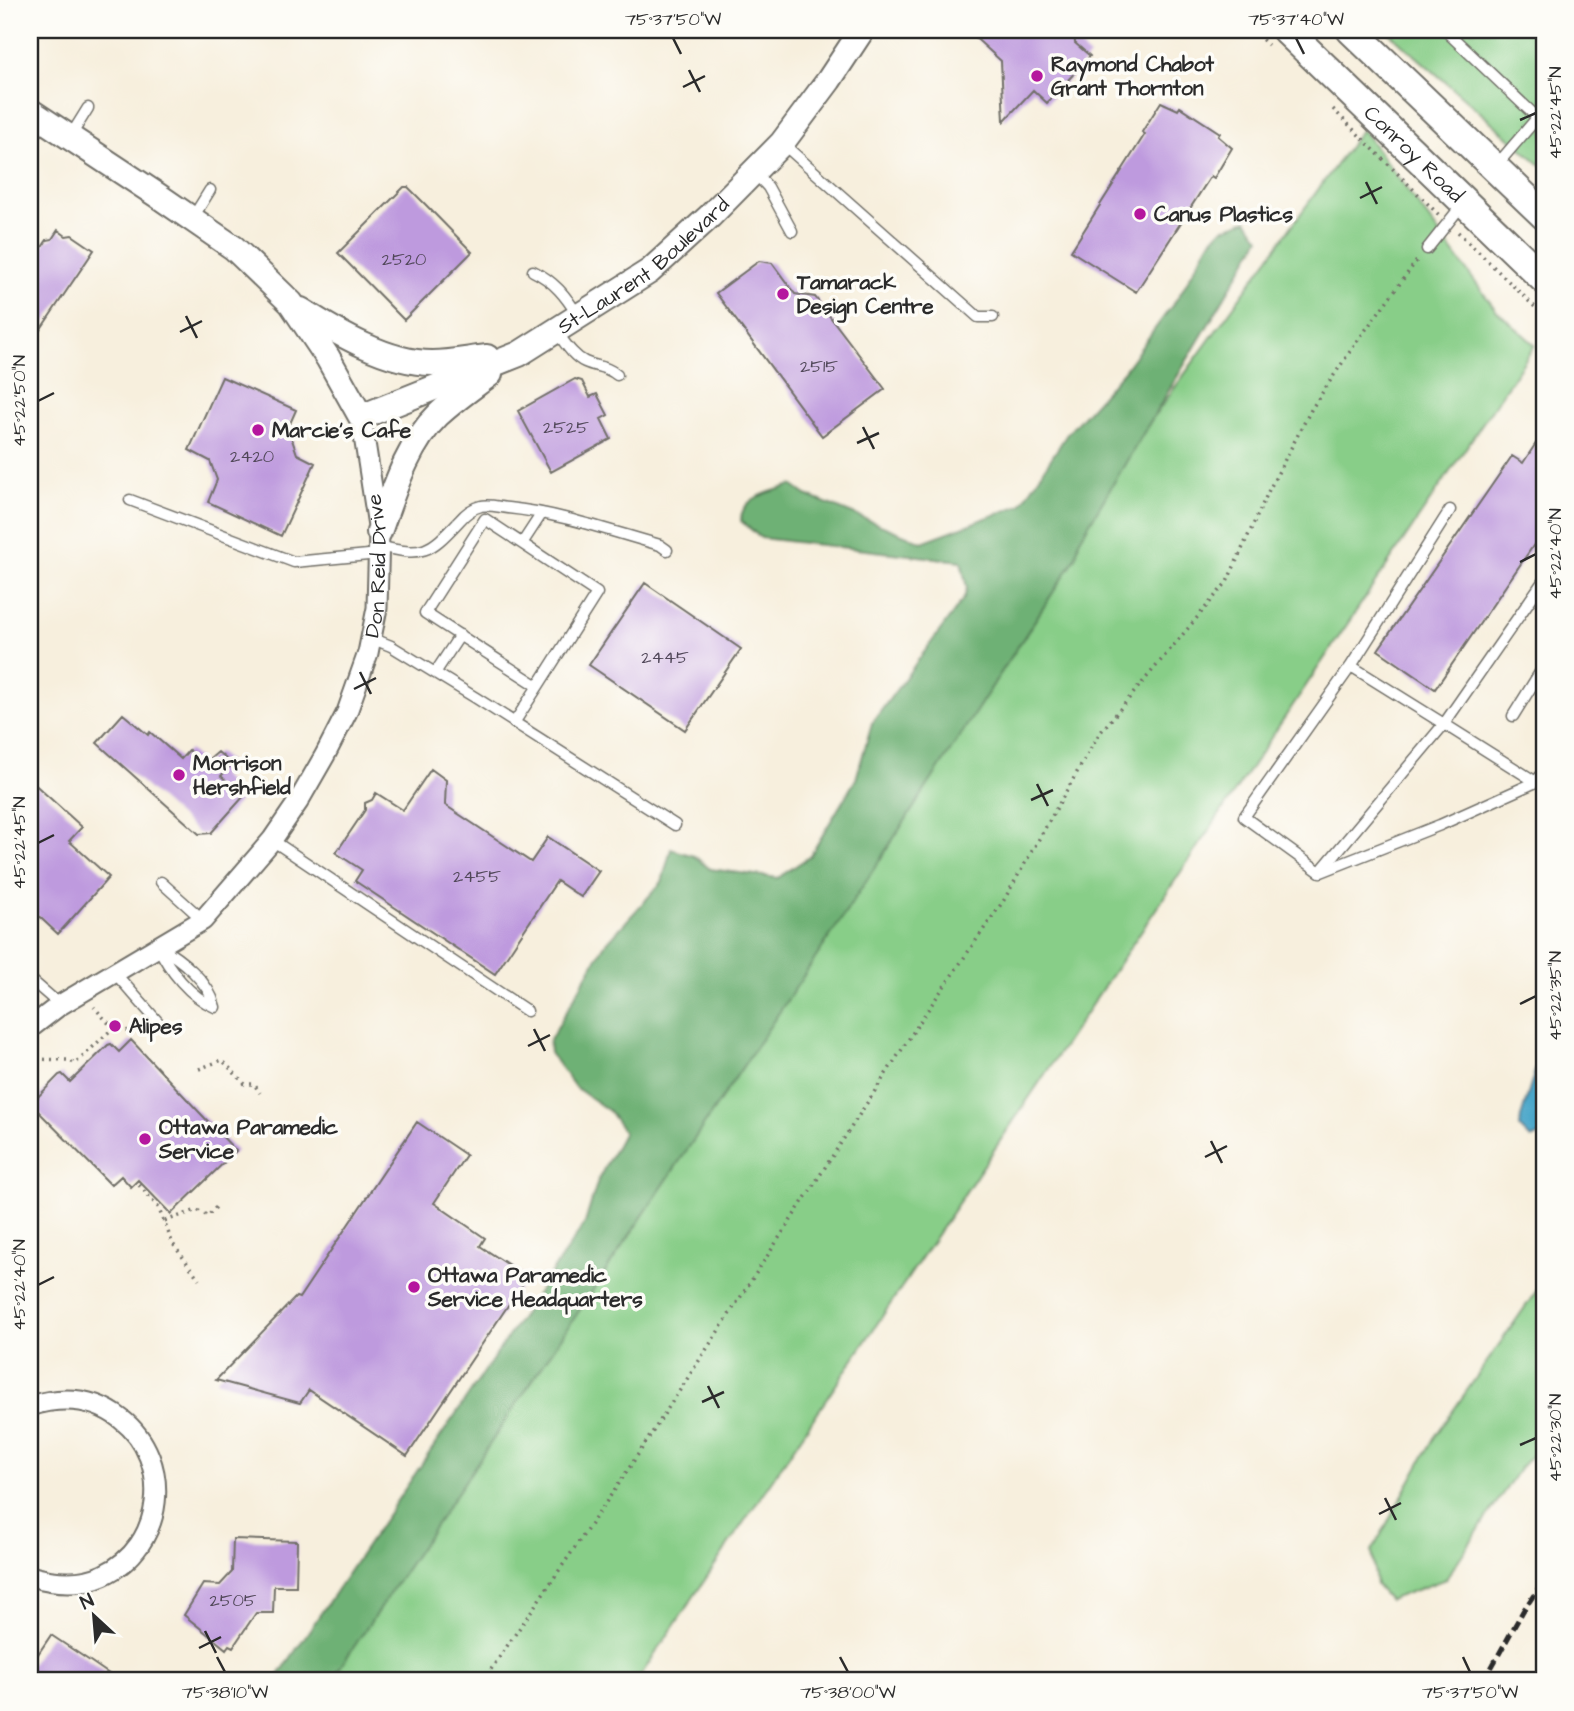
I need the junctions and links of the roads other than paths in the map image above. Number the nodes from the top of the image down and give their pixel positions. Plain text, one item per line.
1 (862, 30) edge
2 (1351, 30) edge
3 (1448, 33) dead end
4 (1278, 38) edge
5 (88, 108) dead end
6 (30, 111) edge
7 (1541, 121) edge
8 (70, 137) junction
9 (782, 143) junction
10 (1495, 167) junction
11 (754, 172) junction
12 (209, 190) dead end
13 (1456, 213) junction
14 (1544, 215) edge
15 (192, 219) junction
16 (792, 231) dead end
17 (1427, 249) road end
18 (533, 271) dead end
19 (1544, 279) edge
20 (290, 303) junction
21 (578, 317) junction
22 (993, 317) dead end
23 (556, 330) junction
24 (519, 354) junction
25 (617, 374) dead end
26 (361, 417) junction
27 (131, 500) dead end
28 (1450, 510) dead end
29 (542, 513) junction
30 (523, 542) junction
31 (379, 544) junction
32 (667, 550) dead end
33 (1544, 580) edge
34 (460, 635) junction
35 (371, 638) junction
36 (1351, 666) junction
37 (1544, 666) edge
38 (435, 673) junction
39 (538, 686) junction
40 (1513, 716) dead end
41 (514, 723) junction
42 (1444, 724) junction
43 (1544, 771) edge
44 (1536, 782) junction
45 (675, 825) dead end
46 (272, 840) junction
47 (1320, 872) junction
48 (161, 882) dead end
49 (203, 920) junction
50 (158, 946) junction
51 (114, 972) junction
52 (30, 979) edge
53 (60, 1005) junction
54 (527, 1011) dead end
55 (158, 1022) dead end
56 (30, 1028) edge
57 (30, 1406) edge
58 (30, 1576) edge

1 - 9 street, St-Laurent Boulevard
2 - 10 main road
3 - 7 lane
4 - 13 main road, Conroy Road
5 - 8 lane
6 - 8 street, Don Reid Drive
7 - 10 lane
8 - 15 street, Don Reid Drive
9 - 11 street, St-Laurent Boulevard
9 - 22 lane
10 - 14 main road
11 - 16 lane
11 - 21 street, St-Laurent Boulevard
12 - 15 lane
13 - 17 lane
13 - 19 main road, Conroy Road
15 - 20 street, Don Reid Drive
18 - 21 lane
20 - 24 street
20 - 26 street, Don Reid Drive
21 - 23 street, St-Laurent Boulevard
23 - 24 street, St-Laurent Boulevard
23 - 25 lane
24 - 26 street, St-Laurent Boulevard
24 - 31 street
26 - 31 street, Don Reid Drive
27 - 31 lane
28 - 36 lane
29 - 30 lane
29 - 31 lane
29 - 32 lane
30 - 34 lane
30 - 39 lane
31 - 35 street, Don Reid Drive
33 - 42 lane
34 - 38 lane
34 - 39 lane
35 - 38 lane
35 - 46 street, Don Reid Drive
36 - 42 lane
36 - 47 lane
37 - 40 lane
38 - 41 lane
39 - 41 lane
41 - 45 lane
42 - 44 lane
42 - 47 lane
43 - 44 lane
44 - 47 lane
46 - 49 street, Don Reid Drive
46 - 54 lane
48 - 49 lane
49 - 50 street, Don Reid Drive
50 - 50 lane
50 - 51 street, Don Reid Drive
51 - 53 street, Don Reid Drive
51 - 55 lane
52 - 53 lane
53 - 56 street, Don Reid Drive
57 - 58 street

